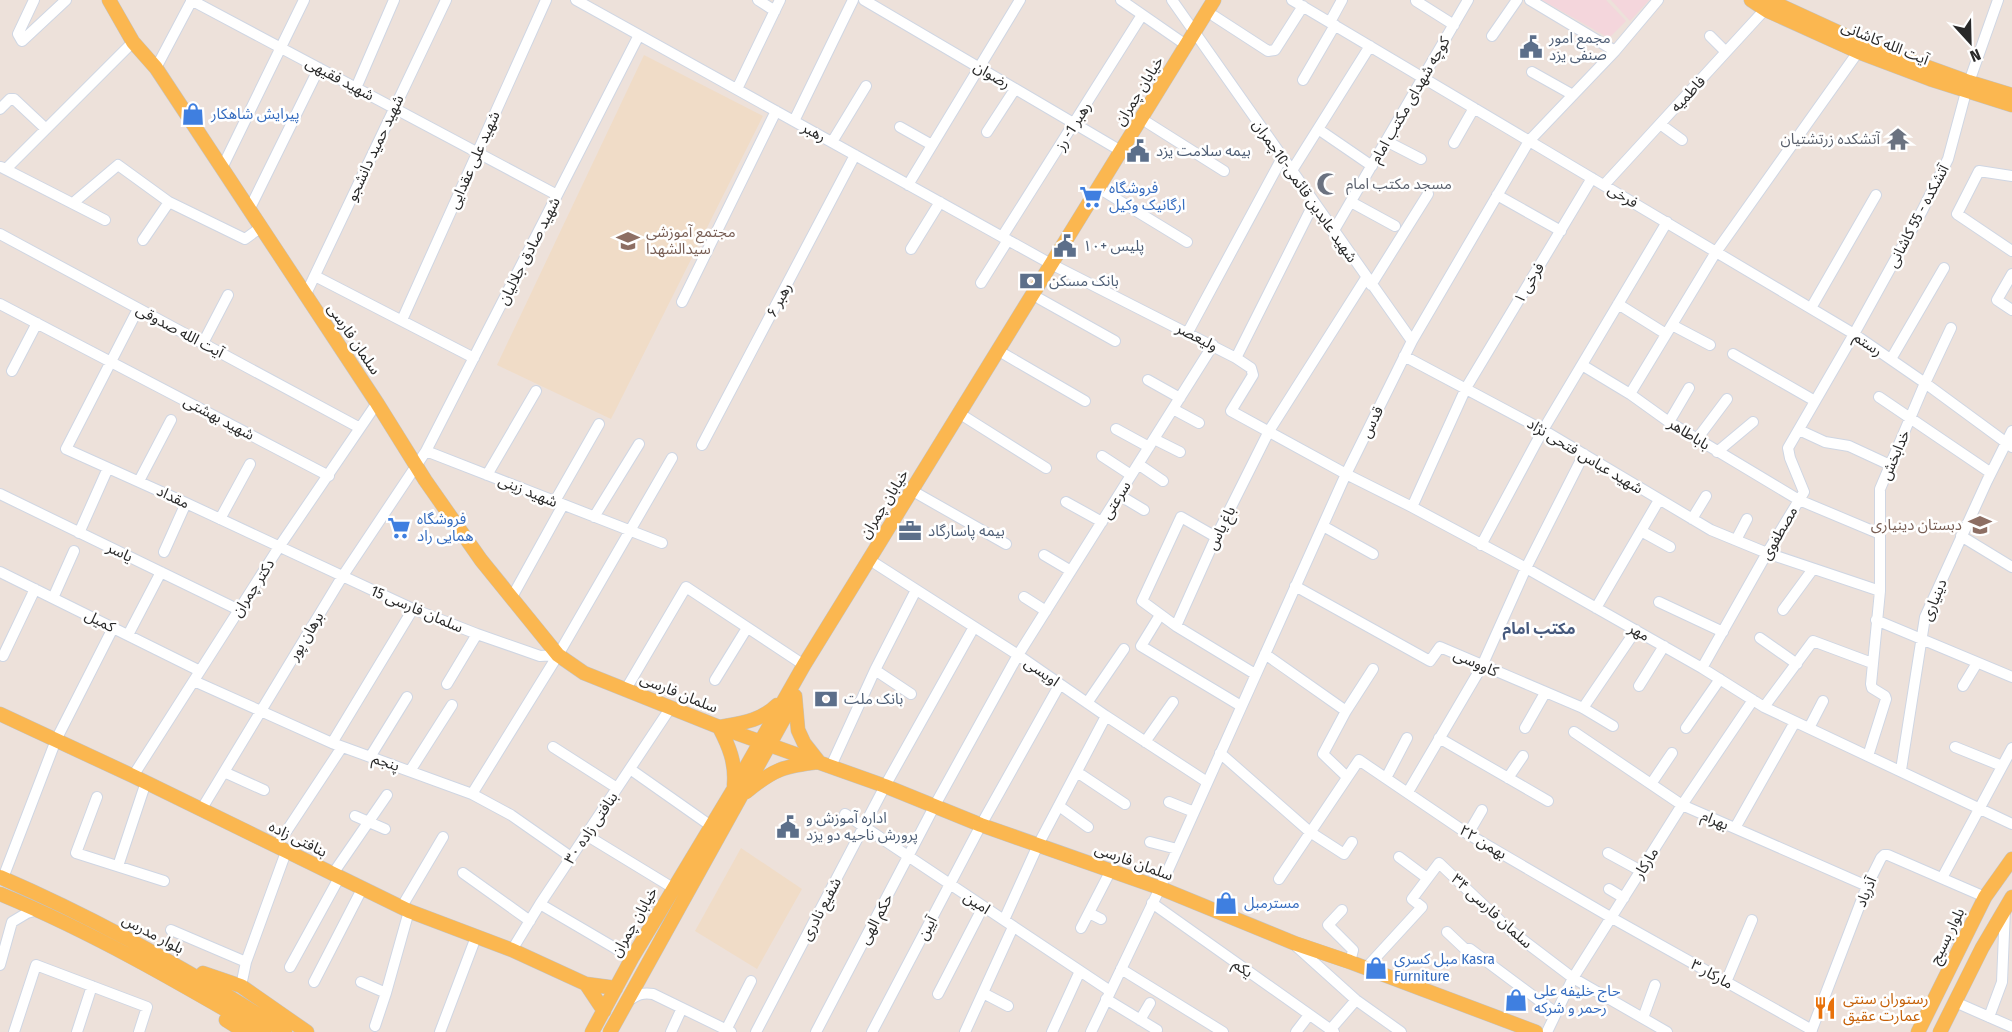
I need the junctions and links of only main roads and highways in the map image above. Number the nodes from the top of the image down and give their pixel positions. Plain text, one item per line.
1 (109, 0) edge
2 (1214, 0) edge
3 (1224, 0) edge
4 (1751, 0) edge
5 (1769, 4) edge
6 (1193, 39) junction
7 (1967, 87) junction
8 (2012, 95) edge
9 (2012, 105) edge
10 (1055, 266) junction
11 (792, 695) junction
12 (0, 714) edge
13 (719, 727) junction
14 (765, 743) junction
15 (825, 764) junction
16 (737, 792) junction
17 (716, 829) junction
18 (2012, 859) edge
19 (1, 878) edge
20 (0, 894) edge
21 (2009, 902) edge
22 (1954, 958) junction
23 (1973, 966) junction
24 (186, 970) junction
25 (160, 971) junction
26 (586, 984) junction
27 (1942, 984) junction
28 (616, 988) junction
29 (1956, 999) junction
30 (604, 1011) junction
31 (229, 1027) edge
32 (1508, 1027) edge
33 (245, 1032) edge
34 (264, 1032) edge
35 (285, 1032) edge
36 (307, 1032) edge
37 (592, 1032) edge
38 (610, 1032) edge
39 (1536, 1032) edge
40 (1918, 1032) edge
41 (1940, 1032) edge

1 - 13 main road, سلمان فارسی
2 - 6 main road, خیابان چمران
3 - 6 main road, خیابان چمران
4 - 5 main road, آیت الله کاشانی
5 - 7 main road, آیت الله کاشانی
5 - 7 main road, آیت الله کاشانی
6 - 10 main road, خیابان چمران
6 - 10 main road, خیابان چمران
7 - 8 main road, آیت الله کاشانی
7 - 9 main road, آیت الله کاشانی
10 - 11 main road, خیابان چمران
10 - 11 main road, خیابان چمران
11 - 13 main road
11 - 14 main road, خیابان چمران
11 - 15 main road
12 - 26 main road, بنافتی زاده
13 - 14 main road, سلمان فارسی
13 - 16 main road
14 - 15 main road, سلمان فارسی
14 - 16 main road, خیابان چمران
15 - 16 main road
15 - 32 main road, سلمان فارسی
16 - 17 main road, خیابان چمران
17 - 28 main road, خیابان چمران
17 - 38 main road, خیابان چمران
18 - 22 main road, بلوار بسیج
19 - 24 main road, بلوار مدرس
20 - 25 main road, بلوار مدرس
21 - 23 main road
22 - 23 main road
22 - 27 main road, بلوار بسیج
23 - 29 main road
24 - 35 main road, بلوار مدرس
24 - 36 main road
25 - 31 main road
25 - 34 main road, بلوار مدرس
26 - 28 main road, بنافتی زاده
26 - 30 main road
27 - 29 main road
27 - 40 main road, بلوار بسیج
28 - 30 main road, خیابان چمران
29 - 41 main road
30 - 37 main road, خیابان چمران
31 - 33 main road
32 - 39 main road, سلمان فارسی

